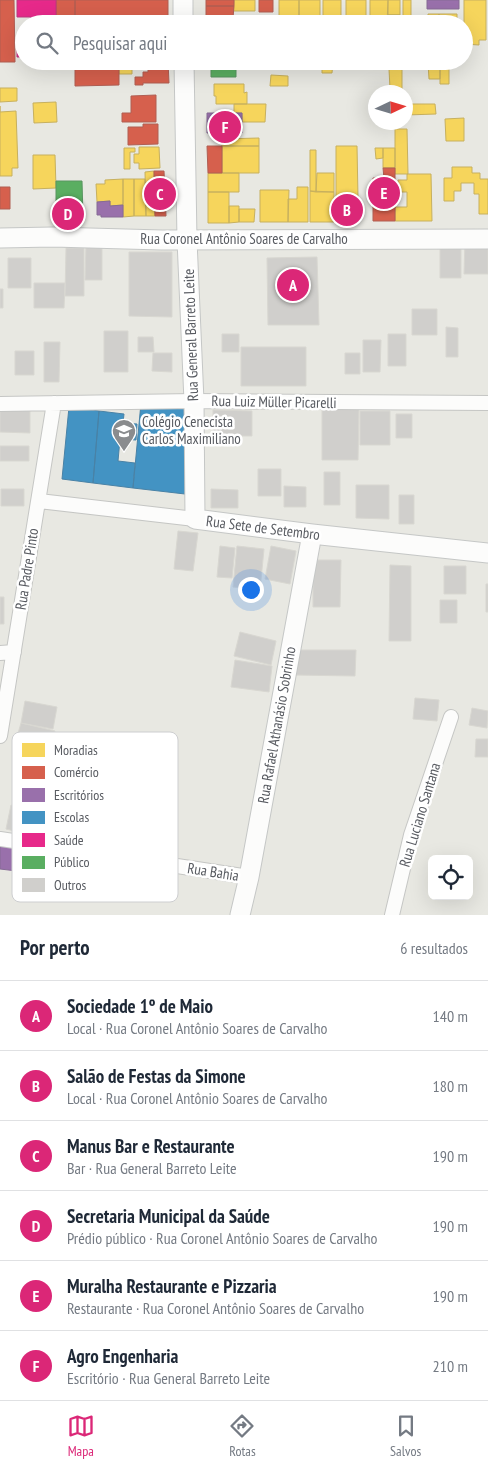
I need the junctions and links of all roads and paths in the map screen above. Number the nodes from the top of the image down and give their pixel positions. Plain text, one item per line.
1 (182, 0) edge
2 (183, 15) edge
3 (184, 70) edge
4 (0, 238) edge
5 (187, 240) junction
6 (488, 240) edge
7 (194, 401) junction
8 (54, 403) junction
9 (488, 403) edge
10 (0, 404) edge
11 (39, 501) junction
12 (196, 519) junction
13 (312, 534) junction
14 (488, 553) edge
15 (7, 652) edge
16 (451, 717) dead end
17 (0, 736) edge
18 (178, 866) edge
19 (249, 877) junction
20 (240, 915) edge
21 (392, 915) edge

1 - 2 street
3 - 5 street, Rua General Barreto Leite
4 - 5 street, Rua Coronel Antônio Soares de Carvalho
5 - 6 street, Rua Coronel Antônio Soares de Carvalho
5 - 7 street, Rua General Barreto Leite
7 - 8 street, Rua Luiz Müller Picarelli
7 - 9 street, Rua Luiz Müller Picarelli
7 - 12 street, Rua General Barreto Leite
8 - 10 street, Rua Luiz Müller Picarelli
8 - 11 street, Rua Padre Pinto
11 - 12 street, Rua Sete de Setembro
11 - 15 street, Rua Padre Pinto
12 - 13 street, Rua Sete de Setembro
13 - 14 street, Rua Sete de Setembro
13 - 19 street, Rua Rafael Athanásio Sobrinho
15 - 17 street, Rua Padre Pinto
16 - 21 street, Rua Luciano Santana
18 - 19 street, Rua Bahia
19 - 20 street, Rua Rafael Athanásio Sobrinho

